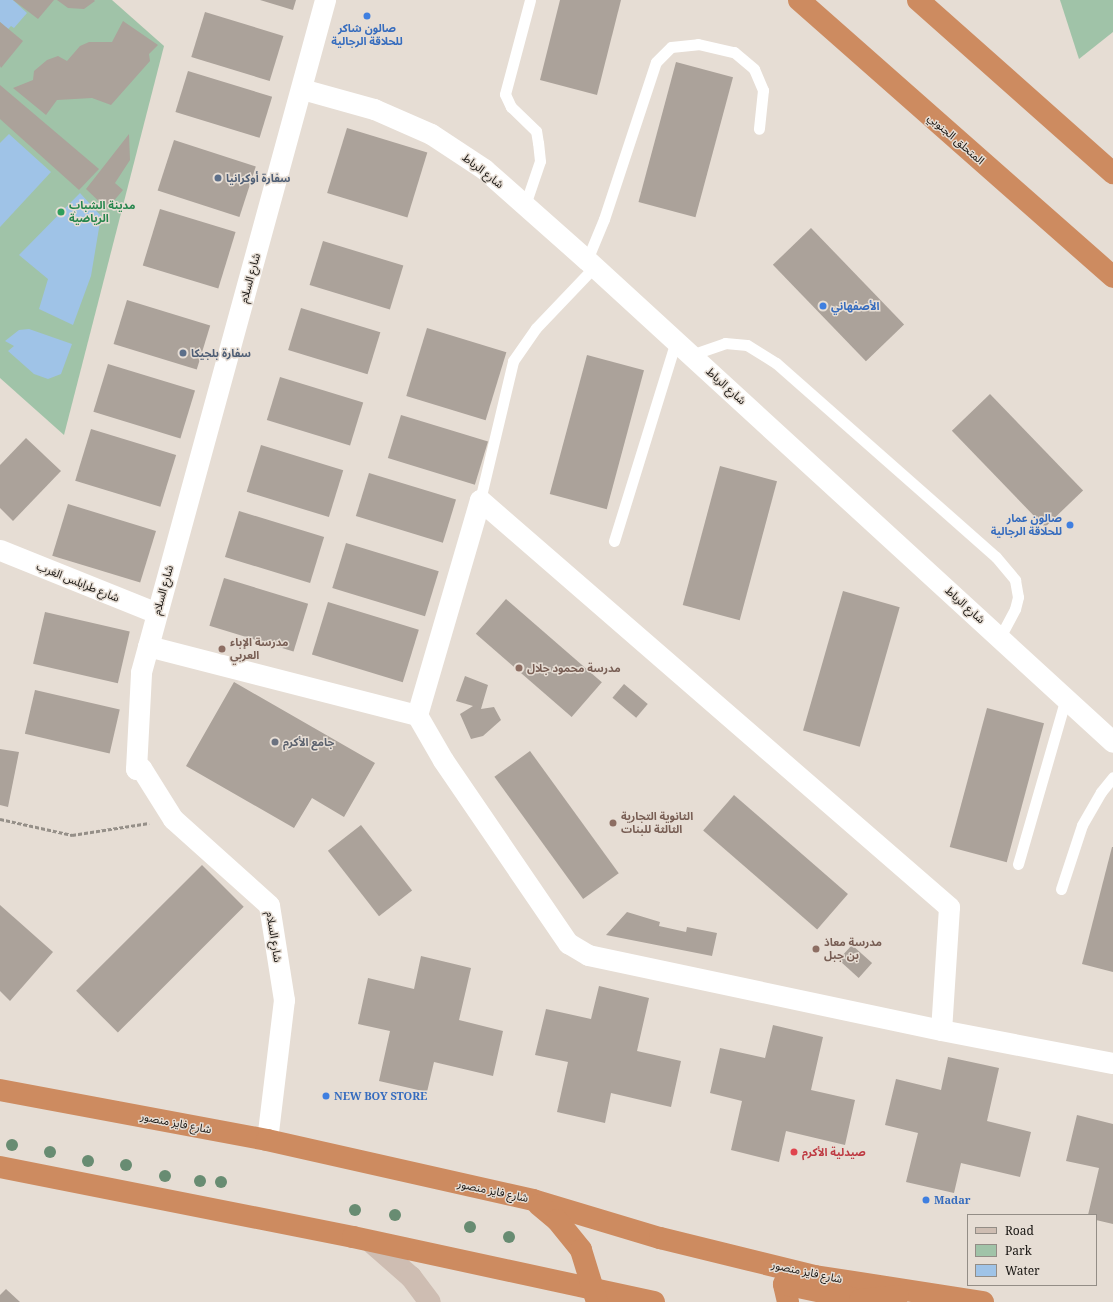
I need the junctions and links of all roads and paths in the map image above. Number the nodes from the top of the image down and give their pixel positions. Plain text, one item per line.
1 (325, 0) edge
2 (530, 0) edge
3 (799, 0) edge
4 (918, 0) edge
5 (302, 89) junction
6 (759, 129) dead end
7 (1108, 163) edge
8 (525, 205) junction
9 (590, 263) junction
10 (1113, 277) edge
11 (684, 348) junction
12 (480, 500) junction
13 (614, 541) dead end
14 (0, 550) edge
15 (157, 613) junction
16 (1000, 637) junction
17 (148, 646) junction
18 (1066, 698) junction
19 (417, 715) junction
20 (1113, 742) edge
21 (1113, 777) edge
22 (0, 819) edge
23 (174, 819) junction
24 (1018, 864) dead end
25 (1061, 889) dead end
26 (941, 1030) junction
27 (1113, 1063) edge
28 (0, 1090) edge
29 (268, 1140) junction
30 (0, 1166) edge
31 (533, 1200) junction
32 (371, 1242) junction
33 (933, 1293) junction
34 (596, 1297) edge
35 (430, 1302) edge
36 (654, 1302) edge
37 (788, 1302) edge
38 (983, 1302) edge

1 - 5 street, شارع السلام
2 - 8 lane
3 - 10 highway, المتحلق الجنوبي
4 - 7 highway
5 - 8 street, شارع الرباط
5 - 15 street, شارع السلام
6 - 9 lane
8 - 9 street, شارع الرباط
9 - 11 street, شارع الرباط
9 - 12 lane
11 - 13 lane
11 - 16 street, شارع الرباط
11 - 16 lane
12 - 19 street
12 - 26 street
14 - 15 street, شارع طرابلس الغرب
15 - 17 street, شارع السلام
16 - 18 street, شارع الرباط
17 - 19 street
17 - 23 street, شارع السلام
18 - 20 street, شارع الرباط
18 - 24 lane
19 - 26 street
21 - 25 lane
22 - 23 path
23 - 29 street, شارع السلام
26 - 27 street
28 - 29 highway, شارع فايز منصور
29 - 31 highway, شارع فايز منصور
30 - 32 highway
31 - 33 highway, شارع فايز منصور
31 - 34 highway
32 - 34 highway
32 - 35 main road
33 - 37 highway
33 - 38 highway, شارع فايز منصور
34 - 36 highway

